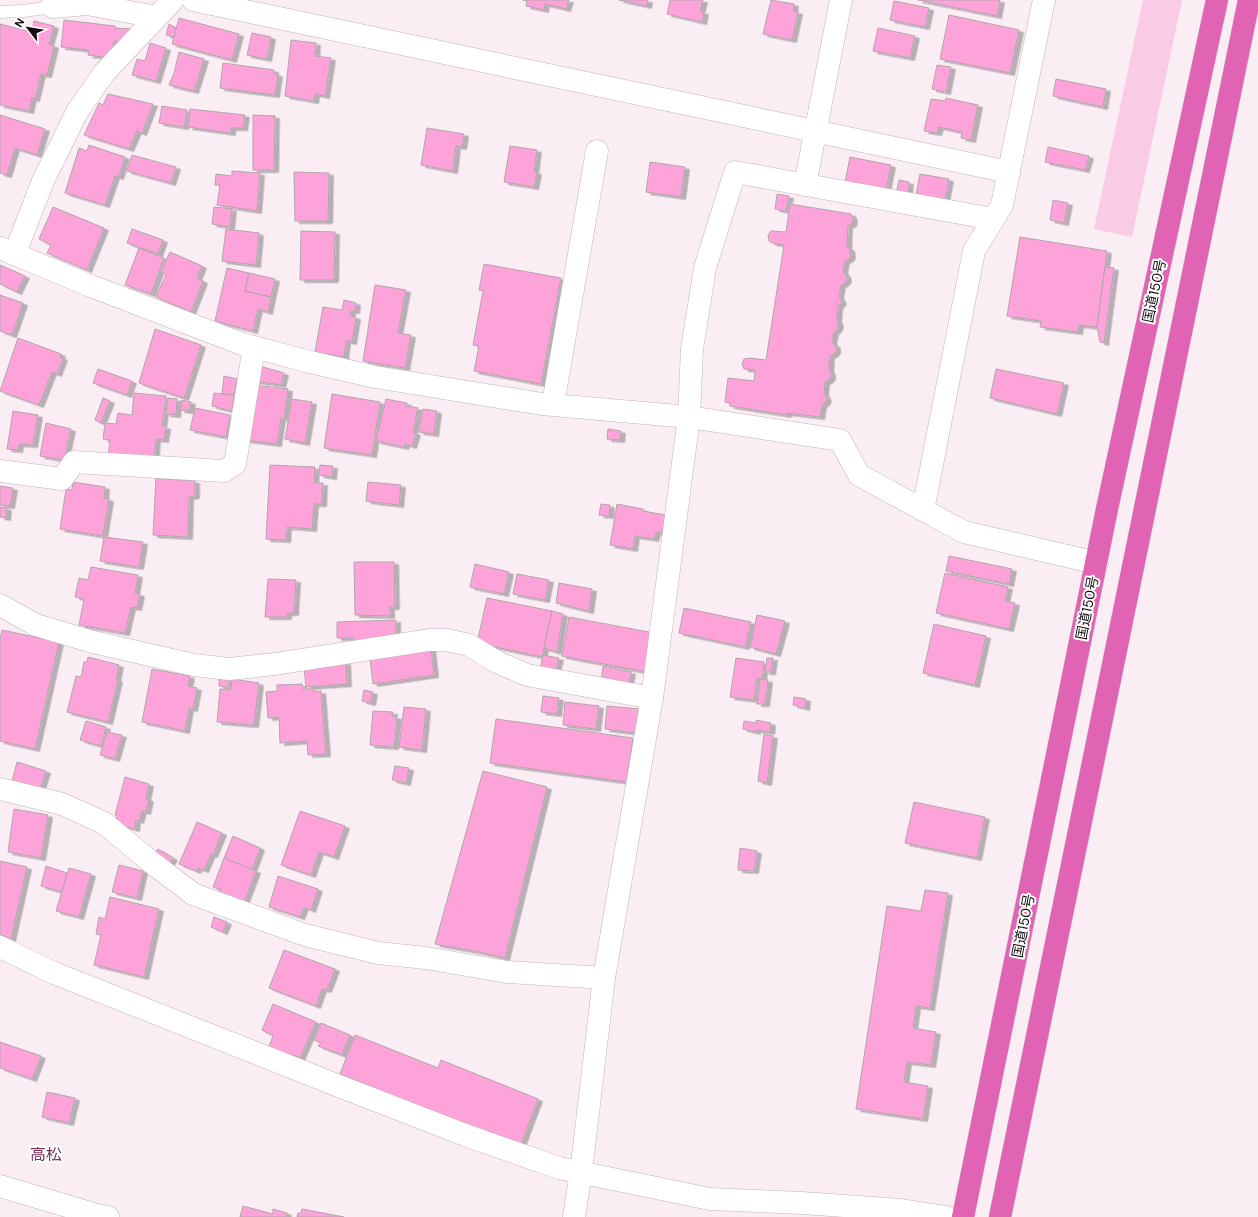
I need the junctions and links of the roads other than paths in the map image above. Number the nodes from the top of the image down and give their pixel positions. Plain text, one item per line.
1 (172, 0) edge
2 (193, 0) edge
3 (841, 0) edge
4 (1044, 0) edge
5 (1217, 0) edge
6 (1249, 0) edge
7 (53, 4) edge
8 (0, 12) edge
9 (156, 17) junction
10 (816, 132) junction
11 (597, 151) dead end
12 (1009, 172) junction
13 (805, 185) junction
14 (993, 220) junction
15 (7, 251) edge
16 (254, 347) junction
17 (553, 404) junction
18 (689, 417) junction
19 (0, 472) edge
20 (923, 510) junction
21 (1097, 563) junction
22 (0, 606) edge
23 (652, 698) junction
24 (0, 789) edge
25 (0, 947) edge
26 (604, 978) junction
27 (581, 1172) junction
28 (0, 1186) edge
29 (108, 1217) edge
30 (574, 1217) edge
31 (946, 1217) edge
32 (963, 1217) edge
33 (1000, 1217) edge

1 - 9 street
2 - 10 street
3 - 10 street
4 - 12 street
5 - 21 highway, 国道150号
6 - 33 highway
7 - 8 lane
7 - 9 street
9 - 15 street
10 - 12 street
10 - 13 street
11 - 17 street
12 - 14 street
13 - 14 street
13 - 18 street
14 - 20 street
15 - 16 street
16 - 17 street
16 - 19 street
17 - 18 street
18 - 20 street
18 - 23 street
20 - 21 street
21 - 32 highway, 国道150号
22 - 23 street
23 - 26 street
24 - 26 street
25 - 27 street
26 - 27 street
27 - 30 street
27 - 31 street
28 - 29 street

